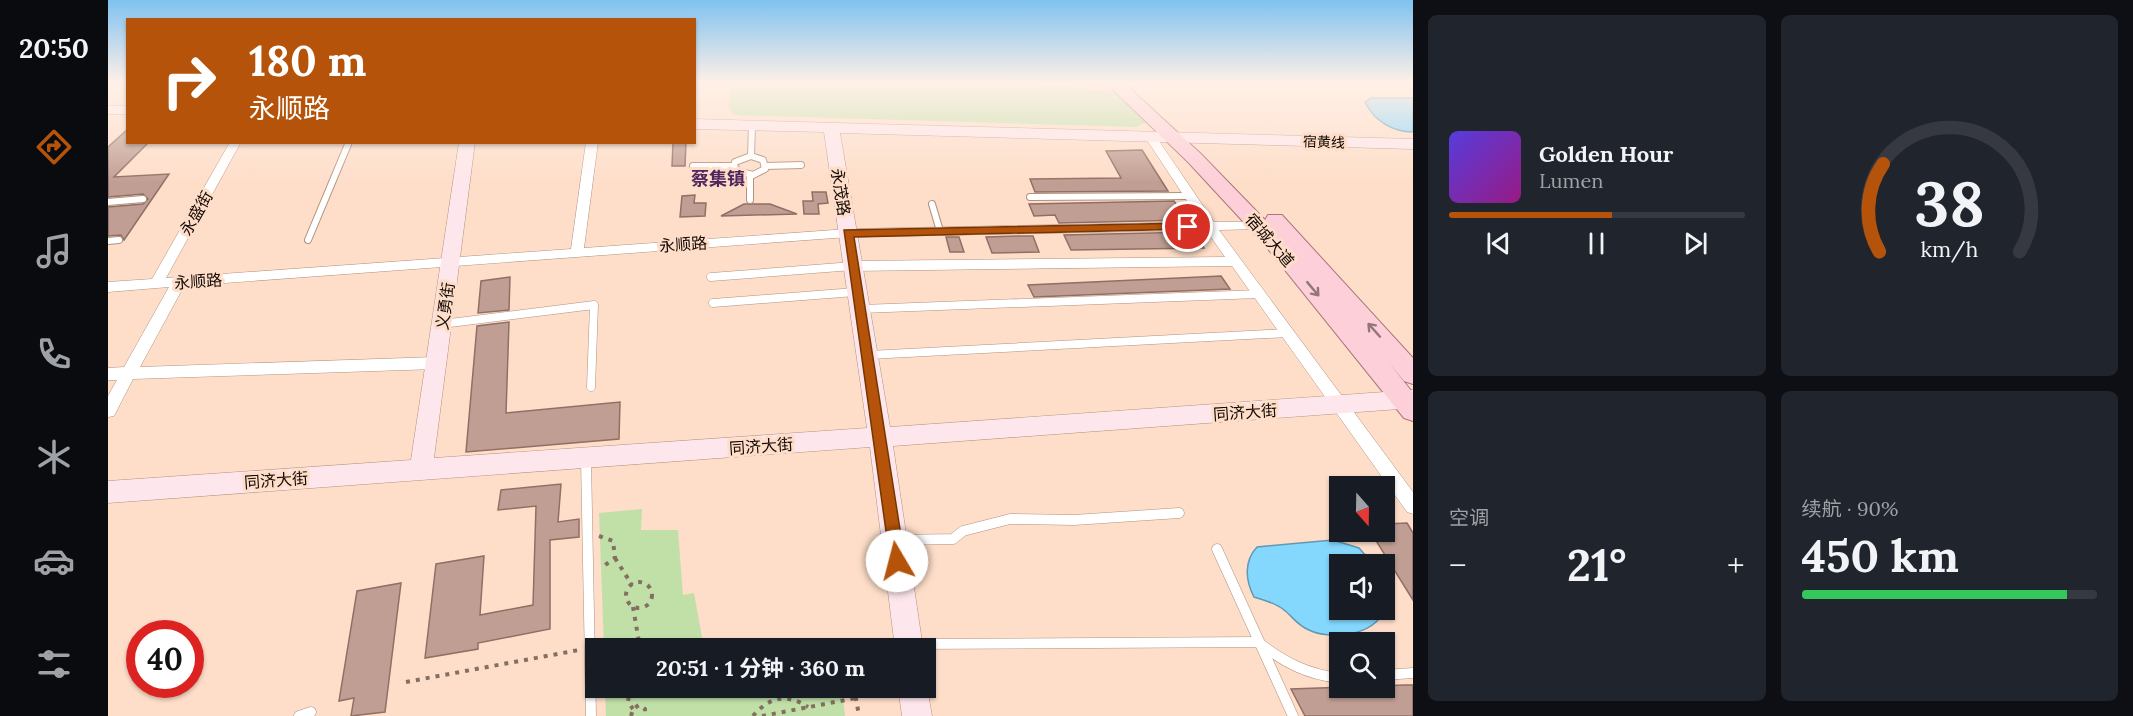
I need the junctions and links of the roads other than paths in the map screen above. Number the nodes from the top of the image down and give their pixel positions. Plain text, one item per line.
1 (1159, 115) edge
2 (696, 124) edge
3 (752, 125) junction
4 (831, 128) junction
5 (1151, 137) junction
6 (1184, 138) junction
7 (236, 144) edge
8 (348, 144) edge
9 (466, 144) edge
10 (592, 144) edge
11 (1413, 144) edge
12 (751, 156) junction
13 (801, 165) dead end
14 (693, 166) dead end
15 (734, 166) junction
16 (766, 166) junction
17 (750, 175) junction
18 (1190, 196) junction
19 (1029, 198) dead end
20 (143, 200) dead end
21 (750, 200) dead end
22 (108, 202) edge
23 (932, 204) dead end
24 (1259, 225) junction
25 (1210, 226) junction
26 (940, 231) junction
27 (848, 233) junction
28 (119, 240) dead end
29 (308, 240) dead end
30 (108, 241) edge
31 (578, 252) junction
32 (451, 260) junction
33 (1236, 261) junction
34 (854, 266) junction
35 (711, 277) dead end
36 (179, 282) junction
37 (156, 284) junction
38 (108, 287) edge
39 (1259, 294) junction
40 (858, 300) junction
41 (713, 303) dead end
42 (442, 324) junction
43 (1287, 333) junction
44 (866, 355) junction
45 (436, 363) junction
46 (129, 373) junction
47 (108, 374) edge
48 (1413, 374) edge
49 (591, 387) dead end
50 (1410, 403) edge
51 (1339, 406) junction
52 (108, 411) edge
53 (880, 438) junction
54 (586, 459) junction
55 (421, 470) junction
56 (108, 492) edge
57 (1413, 506) edge
58 (1179, 513) dead end
59 (894, 540) junction
60 (1216, 549) dead end
61 (907, 638) edge
62 (1258, 642) junction
63 (936, 646) edge
64 (1413, 673) edge
65 (1395, 674) edge
66 (1329, 676) edge
67 (915, 698) edge
68 (311, 712) dead end
69 (299, 716) edge
70 (591, 716) edge
71 (917, 716) edge
72 (1293, 716) edge

1 - 6 main road, 宿城大道
2 - 3 street, 宿黄线
3 - 4 street, 宿黄线
3 - 12 lane
4 - 5 street, 宿黄线
4 - 27 street, 永茂路
5 - 6 street, 宿黄线
5 - 18 street
6 - 11 street, 宿黄线
6 - 24 main road, 宿城大道
48 -> 6 main road, 宿城大道
7 - 37 street, 永盛街
8 - 29 lane
9 - 32 street, 义勇街
10 - 31 street
12 - 15 lane
12 - 16 lane
13 - 16 lane
14 - 15 lane
15 - 17 lane
16 - 17 lane
17 - 21 lane
18 - 19 lane
18 - 25 street
20 - 22 lane
23 - 26 lane
24 - 25 street, 永顺路
24 -> 50 main road, 宿城大道
25 - 26 street, 永顺路
25 - 33 street
26 - 27 street, 永顺路
27 - 31 street, 永顺路
27 - 34 street, 永茂路
28 - 30 lane
31 - 32 street, 永顺路
32 - 36 street, 永顺路
32 - 42 street, 义勇街
33 - 34 street
33 - 39 street
34 - 35 lane
34 - 40 street, 永茂路
36 - 37 street, 永顺路
36 - 46 street
37 - 38 street, 永顺路
39 - 40 lane
39 - 43 street
40 - 41 lane
40 - 44 street, 永茂路
42 - 45 street, 义勇街
42 - 49 lane
43 - 44 lane
43 - 51 street
44 - 53 street, 永茂路
45 - 46 street
45 - 55 street, 义勇街
46 - 47 street
46 - 52 street
50 - 51 street, 同济大街
51 - 53 street, 同济大街
51 - 57 street
53 - 54 street, 同济大街
53 - 59 street, 永茂路
54 - 55 street, 同济大街
54 - 70 lane
55 - 56 street, 同济大街
58 - 59 lane
59 - 61 street, 永茂路
60 - 62 lane
62 - 63 lane
62 - 66 lane
62 - 72 lane
64 - 65 lane
67 - 71 street
68 - 69 lane

